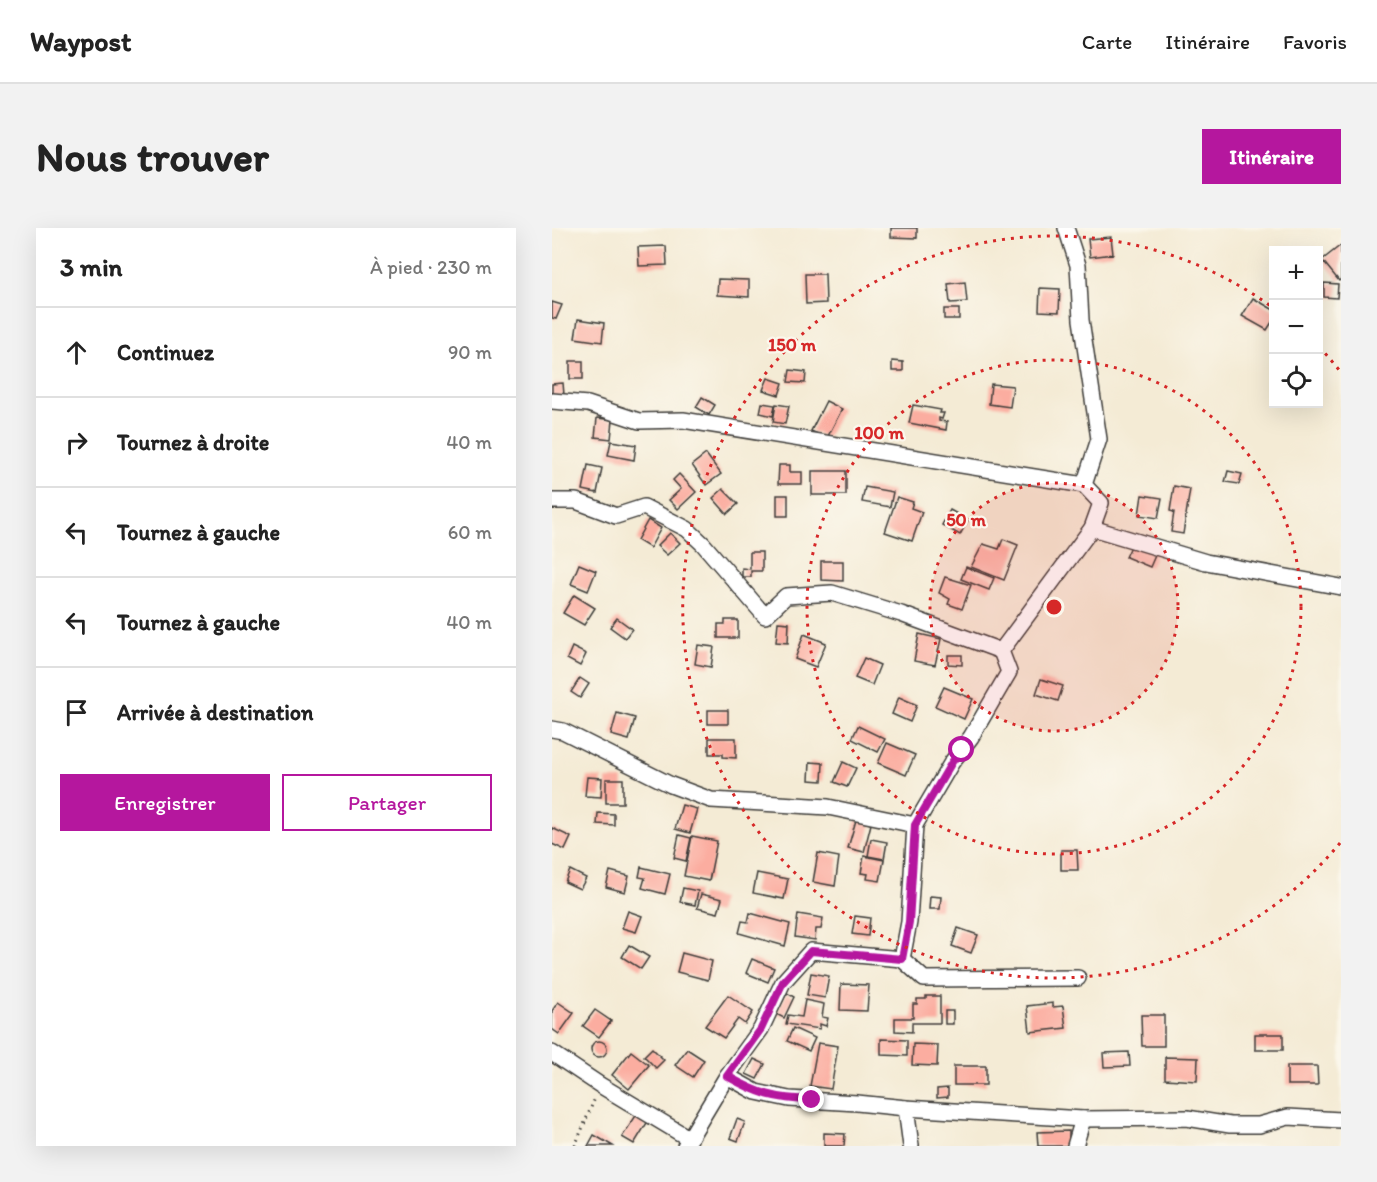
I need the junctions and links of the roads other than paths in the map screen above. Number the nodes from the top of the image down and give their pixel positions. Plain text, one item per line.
1 (1066, 228) edge
2 (552, 401) edge
3 (1084, 485) junction
4 (552, 501) edge
5 (1092, 528) junction
6 (1341, 587) edge
7 (1001, 651) junction
8 (552, 729) edge
9 (915, 825) junction
10 (902, 959) junction
11 (1078, 978) dead end
12 (552, 1053) edge
13 (727, 1076) junction
14 (906, 1108) junction
15 (1083, 1119) junction
16 (1341, 1120) edge
17 (688, 1143) edge
18 (911, 1146) edge
19 (1075, 1146) edge

1 - 3 street
2 - 3 street
3 - 5 street
4 - 7 street
5 - 6 street
5 - 7 street
7 - 9 street
8 - 9 street
9 - 10 street
10 - 11 street
10 - 13 street
12 - 17 street
13 - 14 street
13 - 17 street
14 - 15 street
14 - 18 street
15 - 16 street
15 - 19 street

